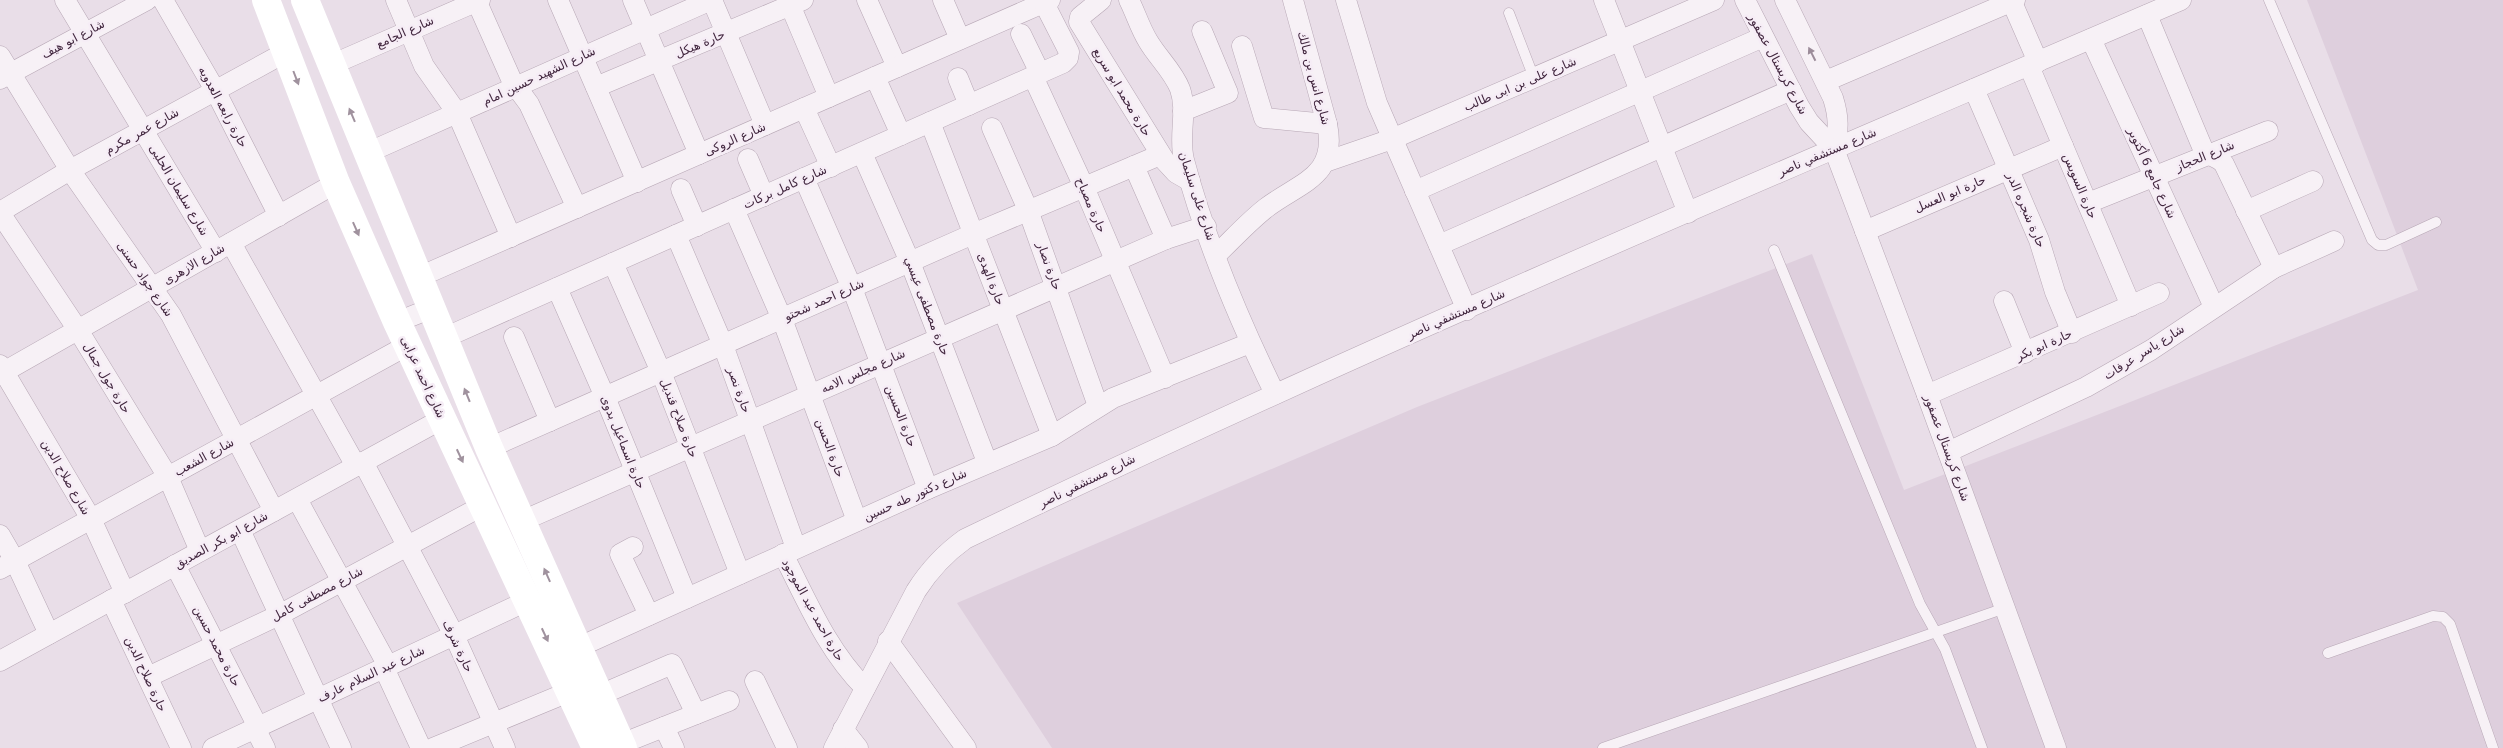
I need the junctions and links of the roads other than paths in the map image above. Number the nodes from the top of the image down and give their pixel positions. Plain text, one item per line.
1 (65, 0) edge
2 (146, 0) edge
3 (163, 0) edge
4 (266, 0) edge
5 (305, 0) edge
6 (396, 0) edge
7 (477, 0) edge
8 (558, 0) edge
9 (633, 0) edge
10 (712, 0) edge
11 (867, 0) edge
12 (943, 0) edge
13 (1101, 0) edge
14 (1129, 0) edge
15 (1293, 0) edge
16 (1346, 0) edge
17 (1604, 0) edge
18 (1714, 0) edge
19 (1745, 0) edge
20 (1785, 0) edge
21 (2012, 0) edge
22 (2181, 0) edge
23 (2269, 0) edge
24 (1047, 1) edge
25 (793, 2) edge
26 (1021, 6) edge
27 (1509, 13) dead end
28 (2147, 14) junction
29 (645, 29) junction
30 (408, 30) junction
31 (1202, 31) dead end
32 (726, 32) junction
33 (84, 34) junction
34 (1021, 34) dead end
35 (1763, 37) junction
36 (960, 39) junction
37 (2091, 39) junction
38 (1620, 40) junction
39 (1242, 46) dead end
40 (286, 52) junction
41 (0, 56) edge
42 (582, 56) junction
43 (659, 61) junction
44 (2033, 64) junction
45 (331, 65) junction
46 (896, 67) junction
47 (1038, 74) junction
48 (5, 76) edge
49 (875, 77) junction
50 (958, 78) dead end
51 (1534, 78) junction
52 (1826, 81) junction
53 (516, 87) junction
54 (596, 88) junction
55 (1974, 89) junction
56 (215, 90) junction
57 (1790, 90) junction
58 (1640, 91) junction
59 (829, 97) junction
60 (969, 105) junction
61 (804, 108) junction
62 (1183, 111) junction
63 (456, 114) junction
64 (930, 122) junction
65 (1327, 124) junction
66 (765, 125) junction
67 (992, 128) dead end
68 (142, 130) junction
69 (2268, 131) dead end
70 (901, 136) junction
71 (1392, 139) junction
72 (2063, 146) junction
73 (1661, 147) junction
74 (1834, 149) junction
75 (367, 153) junction
76 (862, 153) junction
77 (699, 154) junction
78 (2208, 154) junction
79 (1160, 155) junction
80 (748, 159) dead end
81 (1325, 162) junction
82 (1134, 166) junction
83 (831, 167) junction
84 (2009, 169) junction
85 (70, 170) junction
86 (2154, 177) junction
87 (804, 178) junction
88 (1190, 181) junction
89 (637, 182) junction
90 (2313, 182) dead end
91 (336, 184) junction
92 (1084, 187) junction
93 (681, 189) dead end
94 (1415, 191) junction
95 (764, 196) junction
96 (2088, 203) junction
97 (577, 208) junction
98 (734, 209) junction
99 (1028, 210) junction
100 (2246, 211) junction
101 (0, 212) edge
102 (1688, 213) junction
103 (279, 216) junction
104 (2436, 222) dead end
105 (697, 226) junction
106 (1206, 226) junction
107 (1865, 231) junction
108 (974, 234) junction
109 (676, 235) junction
110 (510, 237) junction
111 (1166, 239) junction
112 (2334, 241) dead end
113 (1439, 245) junction
114 (223, 248) junction
115 (1774, 250) dead end
116 (1216, 255) junction
117 (1115, 261) junction
118 (910, 262) junction
119 (613, 263) junction
120 (2274, 268) junction
121 (419, 277) junction
122 (1057, 286) junction
123 (152, 288) junction
124 (557, 288) junction
125 (852, 288) junction
126 (2159, 293) dead end
127 (2004, 301) dead end
128 (2131, 306) junction
129 (2214, 307) junction
130 (432, 308) junction
131 (1003, 310) junction
132 (1467, 310) junction
133 (782, 319) junction
134 (78, 330) junction
135 (2072, 332) junction
136 (402, 333) junction
137 (514, 337) dead end
138 (444, 338) junction
139 (940, 338) junction
140 (1250, 343) junction
141 (723, 345) junction
142 (2025, 353) junction
143 (881, 364) junction
144 (1, 370) edge
145 (661, 372) junction
146 (1165, 378) junction
147 (1275, 394) junction
148 (810, 395) junction
149 (1927, 395) junction
150 (317, 396) junction
151 (605, 397) junction
152 (1098, 406) junction
153 (442, 419) junction
154 (550, 421) junction
155 (750, 421) junction
156 (1052, 436) junction
157 (237, 439) junction
158 (690, 447) junction
159 (489, 448) junction
160 (1948, 452) junction
161 (987, 462) junction
162 (360, 464) junction
163 (635, 471) junction
164 (168, 477) junction
165 (928, 489) junction
166 (297, 499) junction
167 (484, 505) junction
168 (274, 511) junction
169 (91, 519) junction
170 (522, 521) junction
171 (857, 521) junction
172 (240, 530) junction
173 (0, 535) edge
174 (408, 546) junction
175 (633, 547) dead end
176 (200, 551) junction
177 (790, 551) junction
178 (8, 565) edge
179 (175, 565) junction
180 (740, 574) junction
181 (342, 581) junction
182 (118, 596) junction
183 (687, 598) junction
184 (529, 600) junction
185 (2005, 608) junction
186 (279, 615) junction
187 (649, 615) junction
188 (1935, 632) junction
189 (49, 634) junction
190 (454, 635) junction
191 (888, 641) junction
192 (216, 645) junction
193 (579, 647) junction
194 (2328, 653) dead end
195 (0, 661) edge
196 (386, 667) junction
197 (148, 677) junction
198 (755, 682) dead end
199 (865, 688) junction
200 (571, 691) junction
201 (600, 695) junction
202 (318, 698) junction
203 (729, 701) dead end
204 (696, 714) junction
205 (494, 723) junction
206 (257, 727) junction
207 (664, 727) junction
208 (843, 729) junction
209 (613, 747) edge
210 (181, 748) edge
211 (212, 748) edge
212 (265, 748) edge
213 (341, 748) edge
214 (421, 748) edge
215 (433, 748) edge
216 (505, 748) edge
217 (674, 748) edge
218 (787, 748) edge
219 (834, 748) edge
220 (858, 748) edge
221 (966, 748) edge
222 (1603, 748) edge
223 (1982, 748) edge
224 (2056, 748) edge
225 (2493, 748) edge

1 - 33 street, شارع سليمان الحلبى
2 - 33 street, شارع ابو هيف
3 - 56 street, حارة رابعه العدويه
4 - 40 street, شارع احمد عرابى
5 - 45 street
6 - 30 street
7 - 30 street, شارع الجامع
7 - 53 street
8 - 42 street
9 - 29 street
10 - 29 street, شارع الشهيد حسين امام
10 - 32 street
11 - 46 street
12 - 36 street
13 - 79 street, حارة محمد ابو سريع
14 - 62 street, شارع على سليمان
15 - 65 street, شارع انس بن مالك
16 - 71 street
17 - 38 street
18 - 38 street, شارع على بن ابى طالب
19 - 35 street, شارع كريستال عصفور
52 -> 20 street
21 - 44 street, حارة السويس
21 - 52 street
22 - 28 street, شارع مستشفي ناصر
23 - 104 lane
24 - 26 street, شارع الروكى
24 - 47 street, شارع كامل بركات
25 - 32 street, حارة هيكل
25 - 59 street
26 - 36 street, شارع الروكى
27 - 51 lane
28 - 37 street, شارع مستشفي ناصر
28 - 78 street
29 - 42 street, شارع الشهيد حسين امام
29 - 43 street
30 - 45 street, شارع الجامع
30 - 63 street
31 - 62 street
32 - 43 street, حارة هيكل
32 - 66 street
33 - 48 street, شارع ابو هيف
33 - 68 street, شارع سليمان الحلبى
34 - 47 street, حارة مصباح
35 - 57 street, شارع كريستال عصفور
35 - 58 street
36 - 46 street, شارع الروكى
37 - 44 street, شارع مستشفي ناصر
37 - 86 street, شارع جامع 6 أكتوبر
38 - 51 street, شارع على بن ابى طالب
38 - 58 street
39 - 65 street
40 - 56 street, شارع عمر مكرم
40 -> 91 street, شارع احمد عرابى
41 - 48 street, شارع جواد حسنى
42 - 53 street, شارع الشهيد حسين امام
42 - 54 street
43 - 54 street, حارة هيكل
43 - 77 street
44 - 55 street, شارع مستشفي ناصر
44 - 72 street, حارة السويس
75 -> 45 street
46 - 49 street, شارع الروكى
47 - 60 street, شارع كامل بركات
47 - 92 street, حارة مصباح
48 - 85 street, شارع جواد حسنى
49 - 59 street, شارع الروكى
49 - 70 street
50 - 60 street
51 - 71 street, شارع على بن ابى طالب
52 - 74 street
53 - 63 street, شارع الشهيد حسين امام
53 - 97 street
54 - 89 street
55 - 74 street, شارع مستشفي ناصر
55 - 84 street, حارة شجره الدر
56 - 68 street, شارع عمر مكرم
56 - 103 street, حارة رابعه العدويه
57 - 73 street
57 - 74 street, شارع كريستال عصفور
58 - 73 street
58 - 94 street
59 - 61 street, شارع الروكى
60 - 64 street, شارع كامل بركات
61 - 66 street, شارع الروكى
61 - 83 street
62 - 88 street, شارع على سليمان
63 - 75 street, شارع الشهيد حسين امام
63 - 110 street
64 - 70 street, شارع كامل بركات
64 - 108 street, حارة الهدى
65 - 81 street, شارع انس بن مالك
66 - 77 street, شارع الروكى
67 - 99 street, حارة نصار
68 - 85 street, شارع عمر مكرم
68 - 114 street, شارع سليمان الحلبى
69 - 78 street, شارع الحجاز
70 - 76 street, شارع كامل بركات
71 - 81 street, شارع على بن ابى طالب
71 - 94 street
72 - 84 street, حارة ابو العسل
72 - 96 street, حارة السويس
73 - 102 street
73 - 113 street
74 - 102 street, شارع مستشفي ناصر
74 - 107 street, شارع كريستال عصفور
75 - 121 street
76 - 83 street, شارع كامل بركات
76 - 118 street, حارة مصطفى عيسي
77 - 89 street, شارع الروكى
78 - 86 street, شارع الحجاز
78 - 100 street
79 - 82 street, شارع احمد شحتو
79 - 88 street, حارة محمد ابو سريع
80 - 95 street
81 - 116 street, شارع انس بن مالك
82 - 92 street, شارع احمد شحتو
82 - 111 street
83 - 87 street, شارع كامل بركات
84 - 107 street, حارة ابو العسل
84 - 135 street, حارة شجره الدر
85 - 101 street, شارع عمر مكرم
85 - 123 street, شارع جواد حسنى
86 - 96 street, شارع الحجاز
86 - 129 street, شارع جامع 6 أكتوبر
87 - 95 street, شارع كامل بركات
87 - 125 street, حارة الحسين
88 - 106 street, شارع على سليمان
89 - 97 street, شارع الروكى
90 - 100 street
91 - 103 street, شارع الازهرى
91 -> 136 street, شارع احمد عرابى
92 - 99 street, شارع احمد شحتو
92 - 117 street, حارة مصباح
93 - 105 street
94 - 113 street
95 - 98 street, شارع كامل بركات
96 - 128 street, حارة السويس
97 - 110 street, شارع الروكى
98 - 105 street, شارع كامل بركات
98 - 133 street, حارة الحسن
99 - 108 street, شارع احمد شحتو
99 - 122 street, حارة نصار
100 - 120 street
101 - 134 street, حارة جول جمال
102 - 132 street, شارع مستشفي ناصر
103 - 114 street, شارع الازهرى
105 - 109 street, شارع كامل بركات
106 - 111 street, شارع مجلس الامه
106 - 116 street, شارع على سليمان
107 - 149 street, شارع كريستال عصفور
108 - 118 street, شارع احمد شحتو
108 - 131 street, حارة الهدى
109 - 119 street, شارع كامل بركات
109 - 141 street, حارة نصر
110 - 121 street, شارع الروكى
111 - 117 street, شارع مجلس الامه
112 - 120 street, شارع ياسر عرفات
113 - 132 street
114 - 123 street, شارع الازهرى
114 - 150 street, شارع سليمان الحلبى
115 - 188 lane
116 - 140 street, شارع على سليمان
117 - 122 street, شارع مجلس الامه
117 - 146 street, حارة مصباح
118 - 125 street, شارع احمد شحتو
118 - 139 street, حارة مصطفى عيسي
119 - 124 street, شارع كامل بركات
119 - 145 street, حارة صلاح قنديل
120 - 129 street, شارع ياسر عرفات
121 - 130 street
122 - 131 street, شارع مجلس الامه
122 - 152 street, حارة نصار
123 - 134 street, شارع الازهرى
123 - 157 street, شارع جواد حسنى
124 - 138 street, شارع كامل بركات
124 - 151 street, حارة اسماعيل بدوى
125 - 133 street, شارع احمد شحتو
125 - 143 street, حارة الحسين
126 - 128 street, حارة ابو بكر
127 - 142 street
128 - 135 street, حارة ابو بكر
129 - 160 street, شارع ياسر عرفات
130 - 136 street, شارع الشعب
130 - 138 street
131 - 139 street, شارع مجلس الامه
131 - 156 street, حارة الهدى
132 - 147 street, شارع مستشفي ناصر
133 - 141 street, شارع احمد شحتو
133 - 148 street, حارة الحسن
134 - 144 street, شارع الازهرى
134 - 164 street, حارة جول جمال
135 - 142 street, حارة ابو بكر
136 - 150 street, شارع الشعب
136 - 153 street, شارع احمد عرابى
137 - 154 street
159 -> 138 street
139 - 143 street, شارع مجلس الامه
139 - 161 street, حارة مصطفى عيسي
140 - 146 street, شارع دكتور طه حسين
140 - 147 street, شارع على سليمان
141 - 145 street, شارع احمد شحتو
141 - 155 street, حارة نصر
142 - 149 street, حارة ابو بكر
143 - 148 street, شارع مجلس الامه
143 - 165 street, حارة الحسين
144 - 169 street, شارع صلاح الدين
145 - 151 street, شارع احمد شحتو
145 - 158 street, حارة صلاح قنديل
146 - 152 street, شارع دكتور طه حسين
147 - 191 street, شارع مستشفي ناصر
148 - 155 street, شارع مجلس الامه
148 - 171 street, حارة الحسن
149 - 160 street, شارع كريستال عصفور
150 - 157 street, شارع الشعب
150 - 162 street, شارع سليمان الحلبى
151 - 154 street, شارع احمد شحتو
151 - 163 street, حارة اسماعيل بدوى
152 - 156 street, شارع دكتور طه حسين
153 - 162 street, شارع ابو بكر الصديق
153 -> 167 street, شارع احمد عرابى
154 - 159 street, شارع احمد شحتو
155 - 158 street, شارع مجلس الامه
155 - 177 street, حارة نصر
156 - 161 street, شارع دكتور طه حسين
157 - 164 street, شارع الشعب
157 - 168 street, شارع جواد حسنى
158 - 163 street, شارع مجلس الامه
158 - 180 street, حارة صلاح قنديل
159 - 170 street
160 - 185 street, شارع كريستال عصفور
161 - 165 street, شارع دكتور طه حسين
162 - 166 street, شارع ابو بكر الصديق
162 - 174 street, حارة شرف
163 - 170 street, شارع مجلس الامه
163 - 183 street, حارة اسماعيل بدوى
164 - 169 street, شارع الشعب
164 - 176 street, حارة جول جمال
165 - 171 street, شارع دكتور طه حسين
166 - 168 street, شارع ابو بكر الصديق
166 - 181 street
167 - 174 street, شارع مصطفى كامل
167 - 184 street, شارع احمد عرابى
168 - 172 street, شارع ابو بكر الصديق
169 - 178 street, شارع الشعب
169 - 182 street, شارع صلاح الدين
193 -> 170 street
171 - 177 street, شارع دكتور طه حسين
172 - 176 street, شارع ابو بكر الصديق
172 - 186 street
173 - 178 street
174 - 181 street, شارع مصطفى كامل
174 - 190 street, حارة شرف
175 - 187 street
176 - 179 street, شارع ابو بكر الصديق
177 - 180 street, شارع دكتور طه حسين
177 - 199 street, حارة احمد عبد الموجود
178 - 189 street
179 - 182 street, شارع ابو بكر الصديق
179 - 192 street, حارة محمد حسين
180 - 183 street, شارع دكتور طه حسين
181 - 186 street, شارع مصطفى كامل
181 - 196 street
182 - 189 street, شارع ابو بكر الصديق
182 - 197 street, حارة صلاح الدين
183 - 187 street, شارع دكتور طه حسين
184 - 190 street, شارع عبد السلام عارف
184 -> 200 street, شارع احمد عرابى
185 - 188 lane
185 - 224 street, شارع كريستال عصفور
186 - 192 street, شارع مصطفى كامل
186 - 202 street
187 - 193 street, شارع دكتور طه حسين
188 - 222 lane
188 - 223 lane
189 - 195 street, شارع ابو بكر الصديق
190 - 196 street, شارع عبد السلام عارف
190 - 205 street, حارة شرف
191 - 199 street, شارع مستشفي ناصر
191 - 221 street
192 - 197 street, شارع مصطفى كامل
192 - 206 street, حارة محمد حسين
193 - 201 street
194 - 225 lane
196 - 202 street, شارع عبد السلام عارف
196 - 214 street
197 - 210 street, حارة صلاح الدين
198 - 218 street
199 - 208 street, شارع مستشفي ناصر
200 - 205 street
200 - 209 street, شارع احمد عرابى
201 - 204 street
201 - 209 street
202 - 206 street, شارع عبد السلام عارف
202 - 213 street
203 - 204 street
204 - 207 street
205 - 215 street
205 - 216 street, حارة شرف
206 - 211 street, شارع عبد السلام عارف
206 - 212 street, حارة محمد حسين
207 - 209 street
207 - 217 street
208 - 219 street, شارع مستشفي ناصر
208 - 220 street

